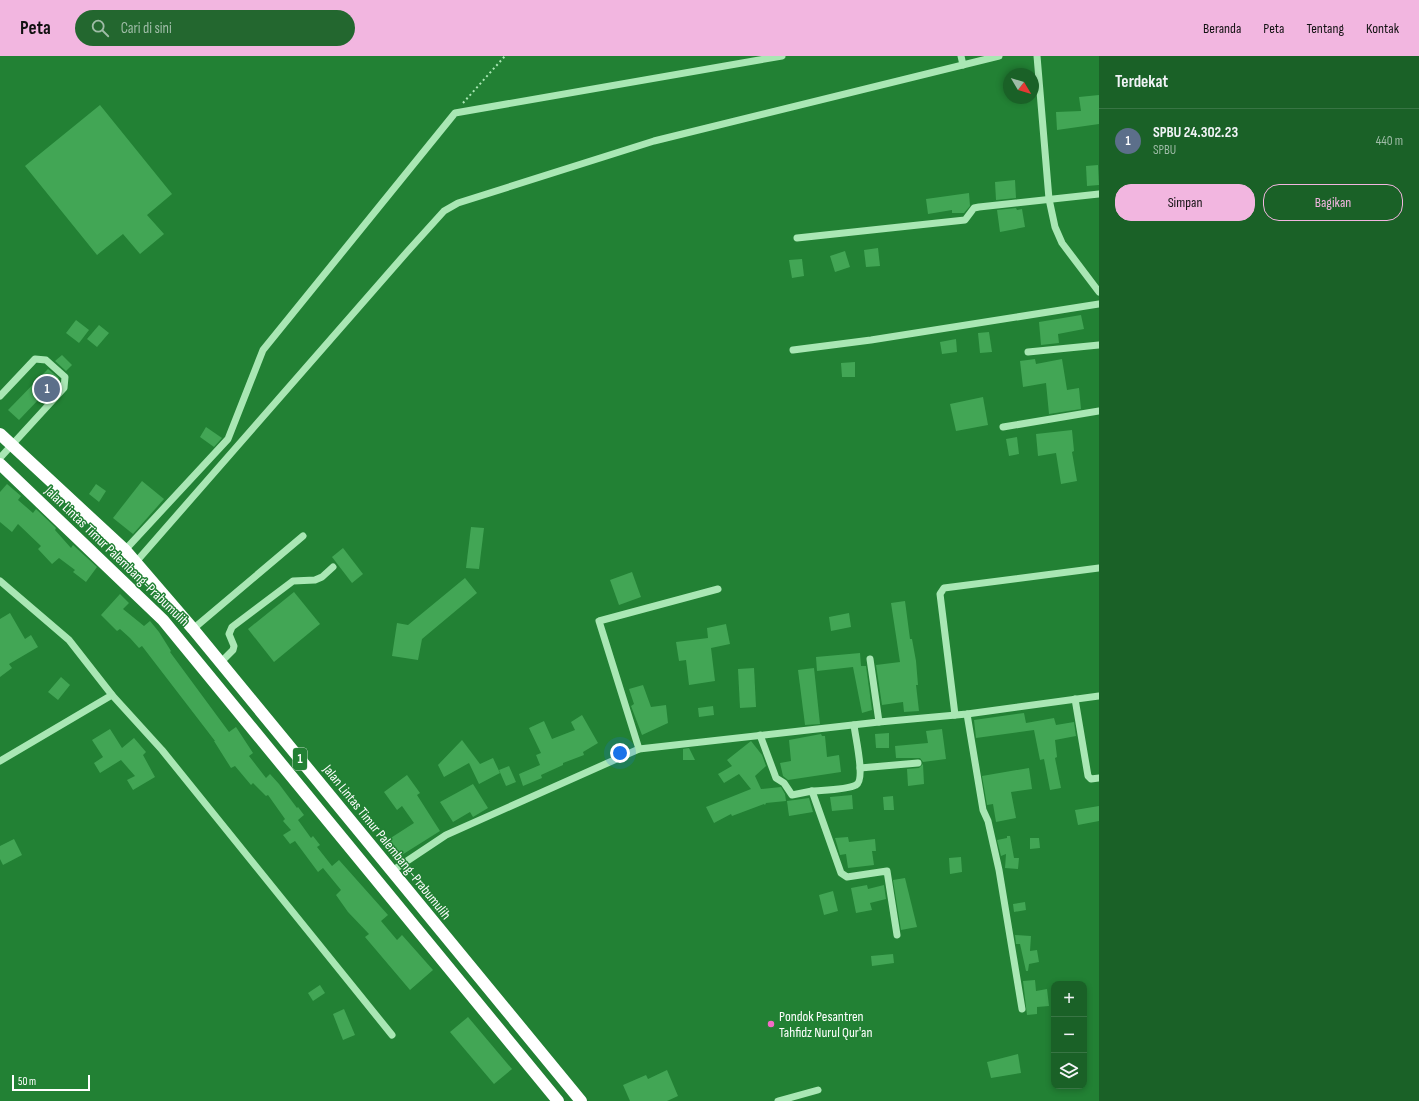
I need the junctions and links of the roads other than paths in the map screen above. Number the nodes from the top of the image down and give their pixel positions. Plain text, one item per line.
1 (782, 56) edge
2 (961, 56) edge
3 (999, 56) edge
4 (1037, 56) edge
5 (963, 65) junction
6 (1099, 194) edge
7 (1049, 199) junction
8 (797, 238) dead end
9 (1099, 292) edge
10 (1099, 304) edge
11 (1099, 345) edge
12 (793, 350) dead end
13 (1028, 352) dead end
14 (0, 396) edge
15 (1099, 411) edge
16 (1002, 427) dead end
17 (0, 434) edge
18 (11, 445) junction
19 (0, 458) edge
20 (0, 464) edge
21 (303, 536) dead end
22 (125, 550) junction
23 (136, 562) junction
24 (333, 567) dead end
25 (1099, 568) edge
26 (1, 582) edge
27 (718, 589) dead end
28 (193, 629) junction
29 (870, 659) dead end
30 (220, 662) junction
31 (112, 695) junction
32 (1099, 696) edge
33 (1075, 699) junction
34 (967, 714) junction
35 (955, 715) junction
36 (879, 722) junction
37 (854, 724) junction
38 (760, 735) junction
39 (639, 749) junction
40 (0, 761) edge
41 (918, 763) dead end
42 (860, 768) junction
43 (1099, 778) edge
44 (812, 791) junction
45 (392, 871) junction
46 (897, 935) dead end
47 (1022, 1009) dead end
48 (392, 1035) dead end
49 (818, 1090) dead end
50 (806, 1097) edge
51 (558, 1101) edge
52 (581, 1101) edge
53 (778, 1101) edge

1 - 22 street
2 - 5 street
3 - 5 street
4 - 7 street
5 - 23 street
6 - 7 street
7 - 8 street
7 - 9 street
10 - 12 street
11 - 13 street
14 - 18 street
15 - 16 street
17 - 18 highway, Jalan Lintas Timur Palembang-Prabumulih / 1
18 - 19 street
18 - 22 highway, Jalan Lintas Timur Palembang-Prabumulih / 1
20 - 51 highway, Jalan Lintas Timur Palembang-Prabumulih / 1
21 - 28 street
22 - 23 highway, Jalan Lintas Timur Palembang-Prabumulih / 1
23 - 28 highway, Jalan Lintas Timur Palembang-Prabumulih / 1
24 - 30 street
25 - 35 street
26 - 31 street
27 - 39 street
28 - 30 highway, Jalan Lintas Timur Palembang-Prabumulih / 1
29 - 36 street
30 - 45 highway, Jalan Lintas Timur Palembang-Prabumulih / 1
31 - 40 street
31 - 48 street
32 - 33 street
33 - 34 street
33 - 43 street
34 - 35 street
34 - 47 street
35 - 36 street
36 - 37 street
37 - 38 street
37 - 42 street
38 - 39 street
38 - 44 street
39 - 45 street
41 - 42 street
42 - 44 street
44 - 46 street
45 - 52 highway, Jalan Lintas Timur Palembang-Prabumulih / 1
49 - 50 street
50 - 53 street

